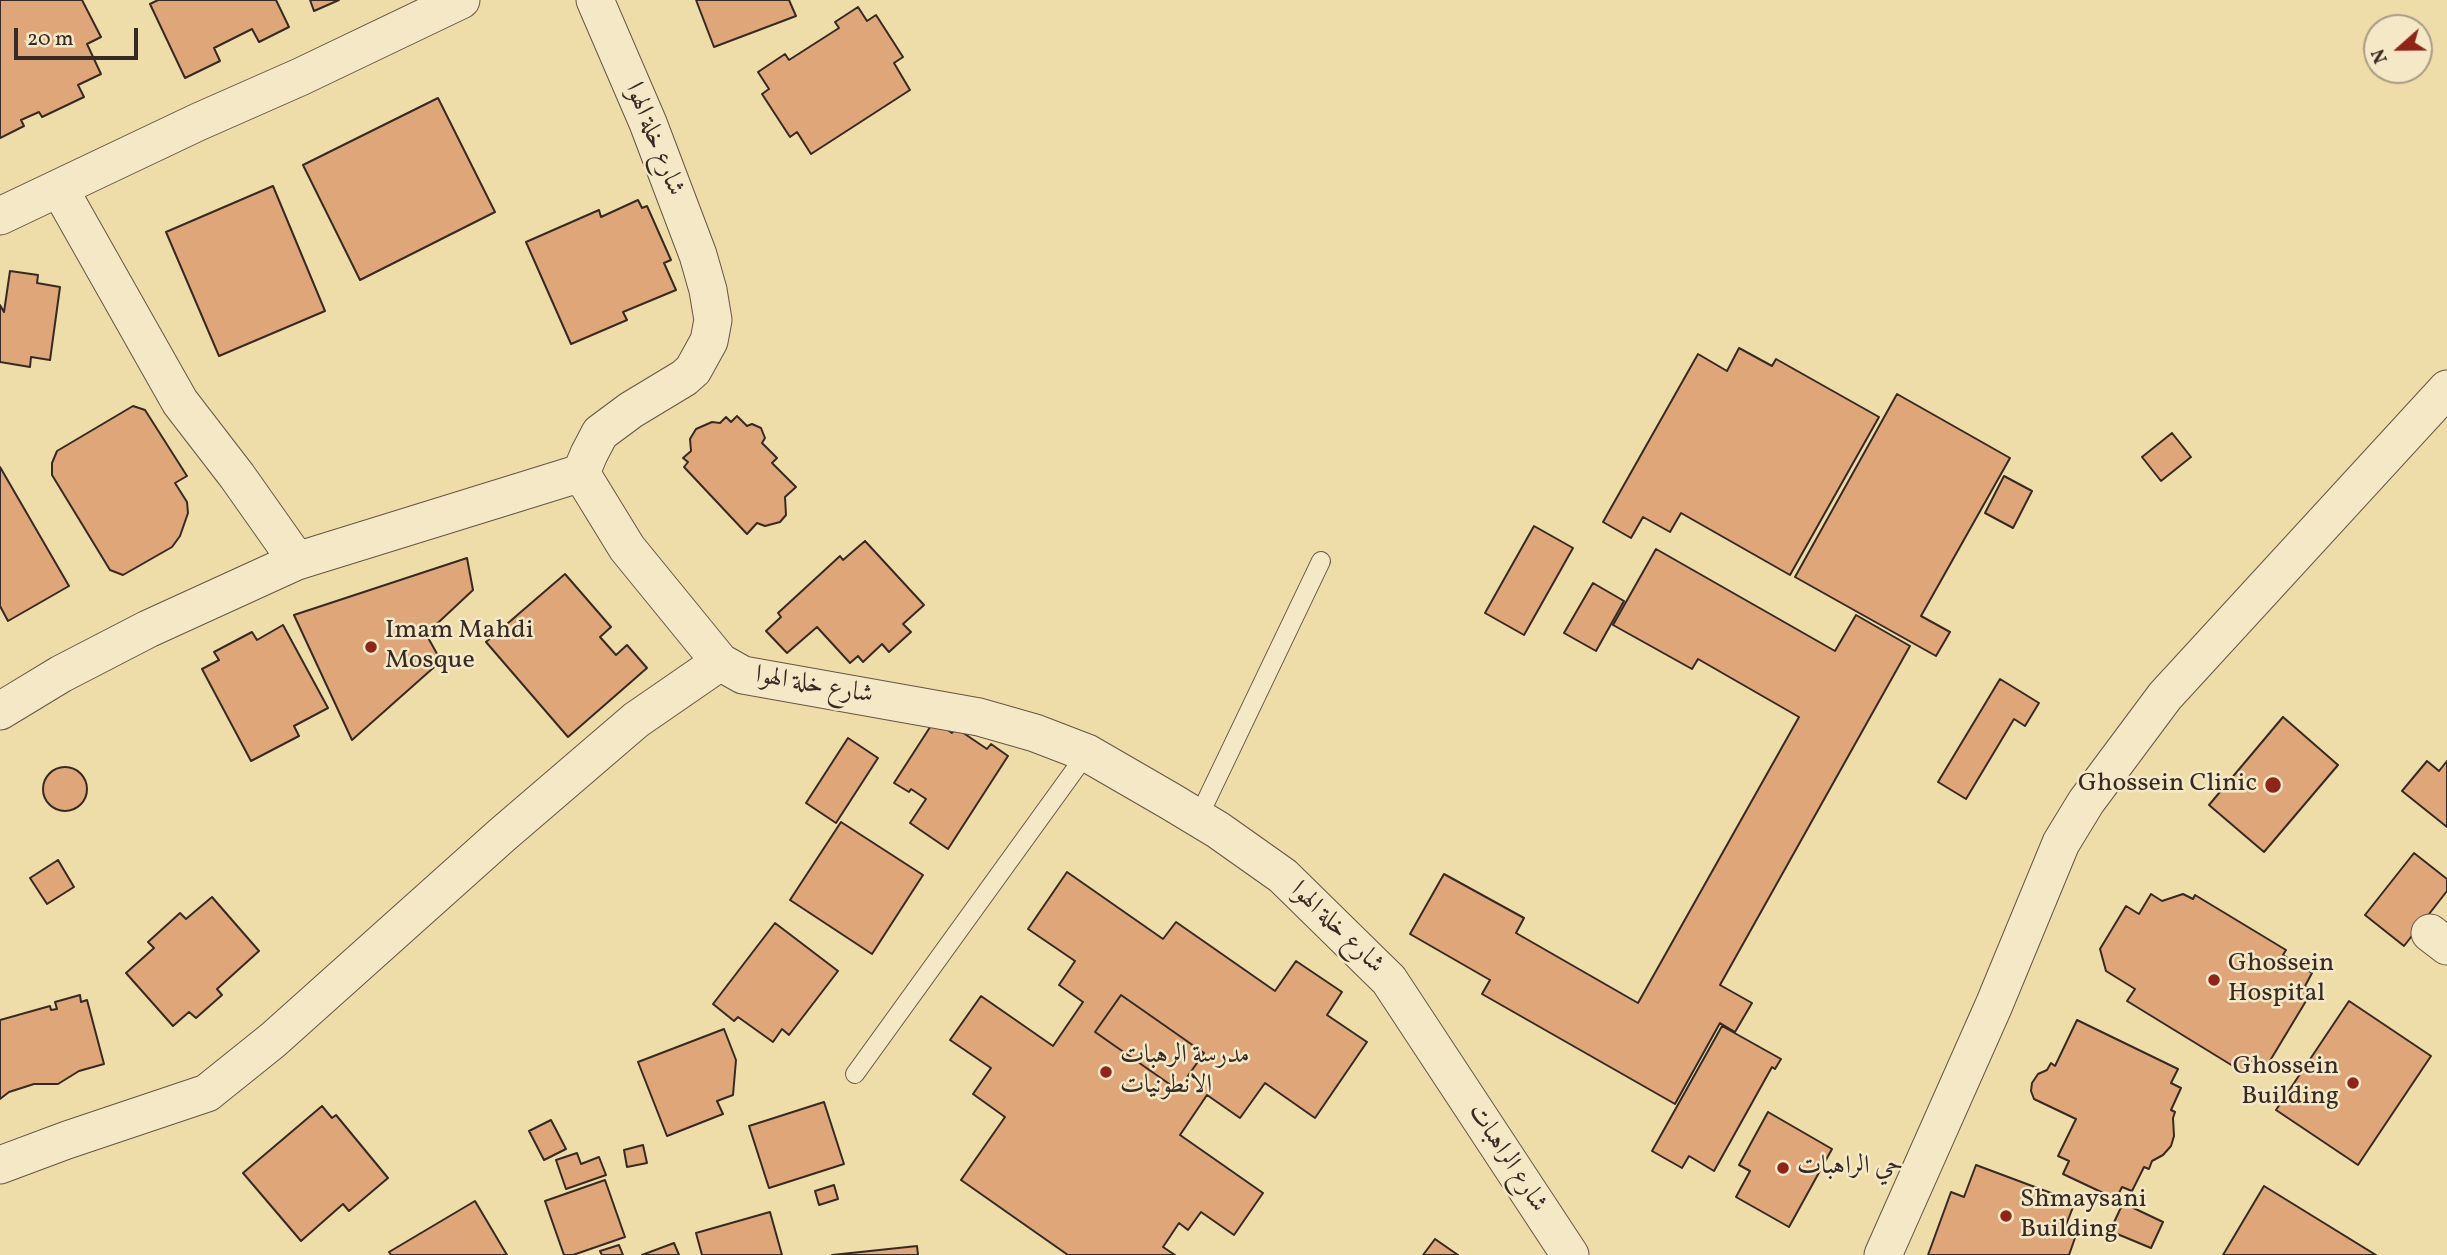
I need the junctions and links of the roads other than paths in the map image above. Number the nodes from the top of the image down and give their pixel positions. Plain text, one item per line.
1 (461, 0) edge
2 (595, 0) edge
3 (59, 188) junction
4 (0, 216) edge
5 (2447, 389) edge
6 (582, 473) junction
7 (296, 561) junction
8 (1321, 562) dead end
9 (720, 662) junction
10 (0, 711) edge
11 (1087, 753) junction
12 (1198, 818) junction
13 (1443, 1063) joint
14 (855, 1074) dead end
15 (0, 1165) edge
16 (1570, 1255) edge
17 (1884, 1255) edge

1 - 3 street
2 - 6 street, شارع خلة الهوا
3 - 4 street
3 - 7 street
5 - 17 street
6 - 7 street
6 - 9 street, شارع خلة الهوا
7 - 10 street
8 - 12 lane
9 - 11 street, شارع خلة الهوا
9 - 15 street
11 - 12 street, شارع خلة الهوا
11 - 14 lane
12 - 13 street, شارع خلة الهوا
13 - 16 street, شارع الراهبات

